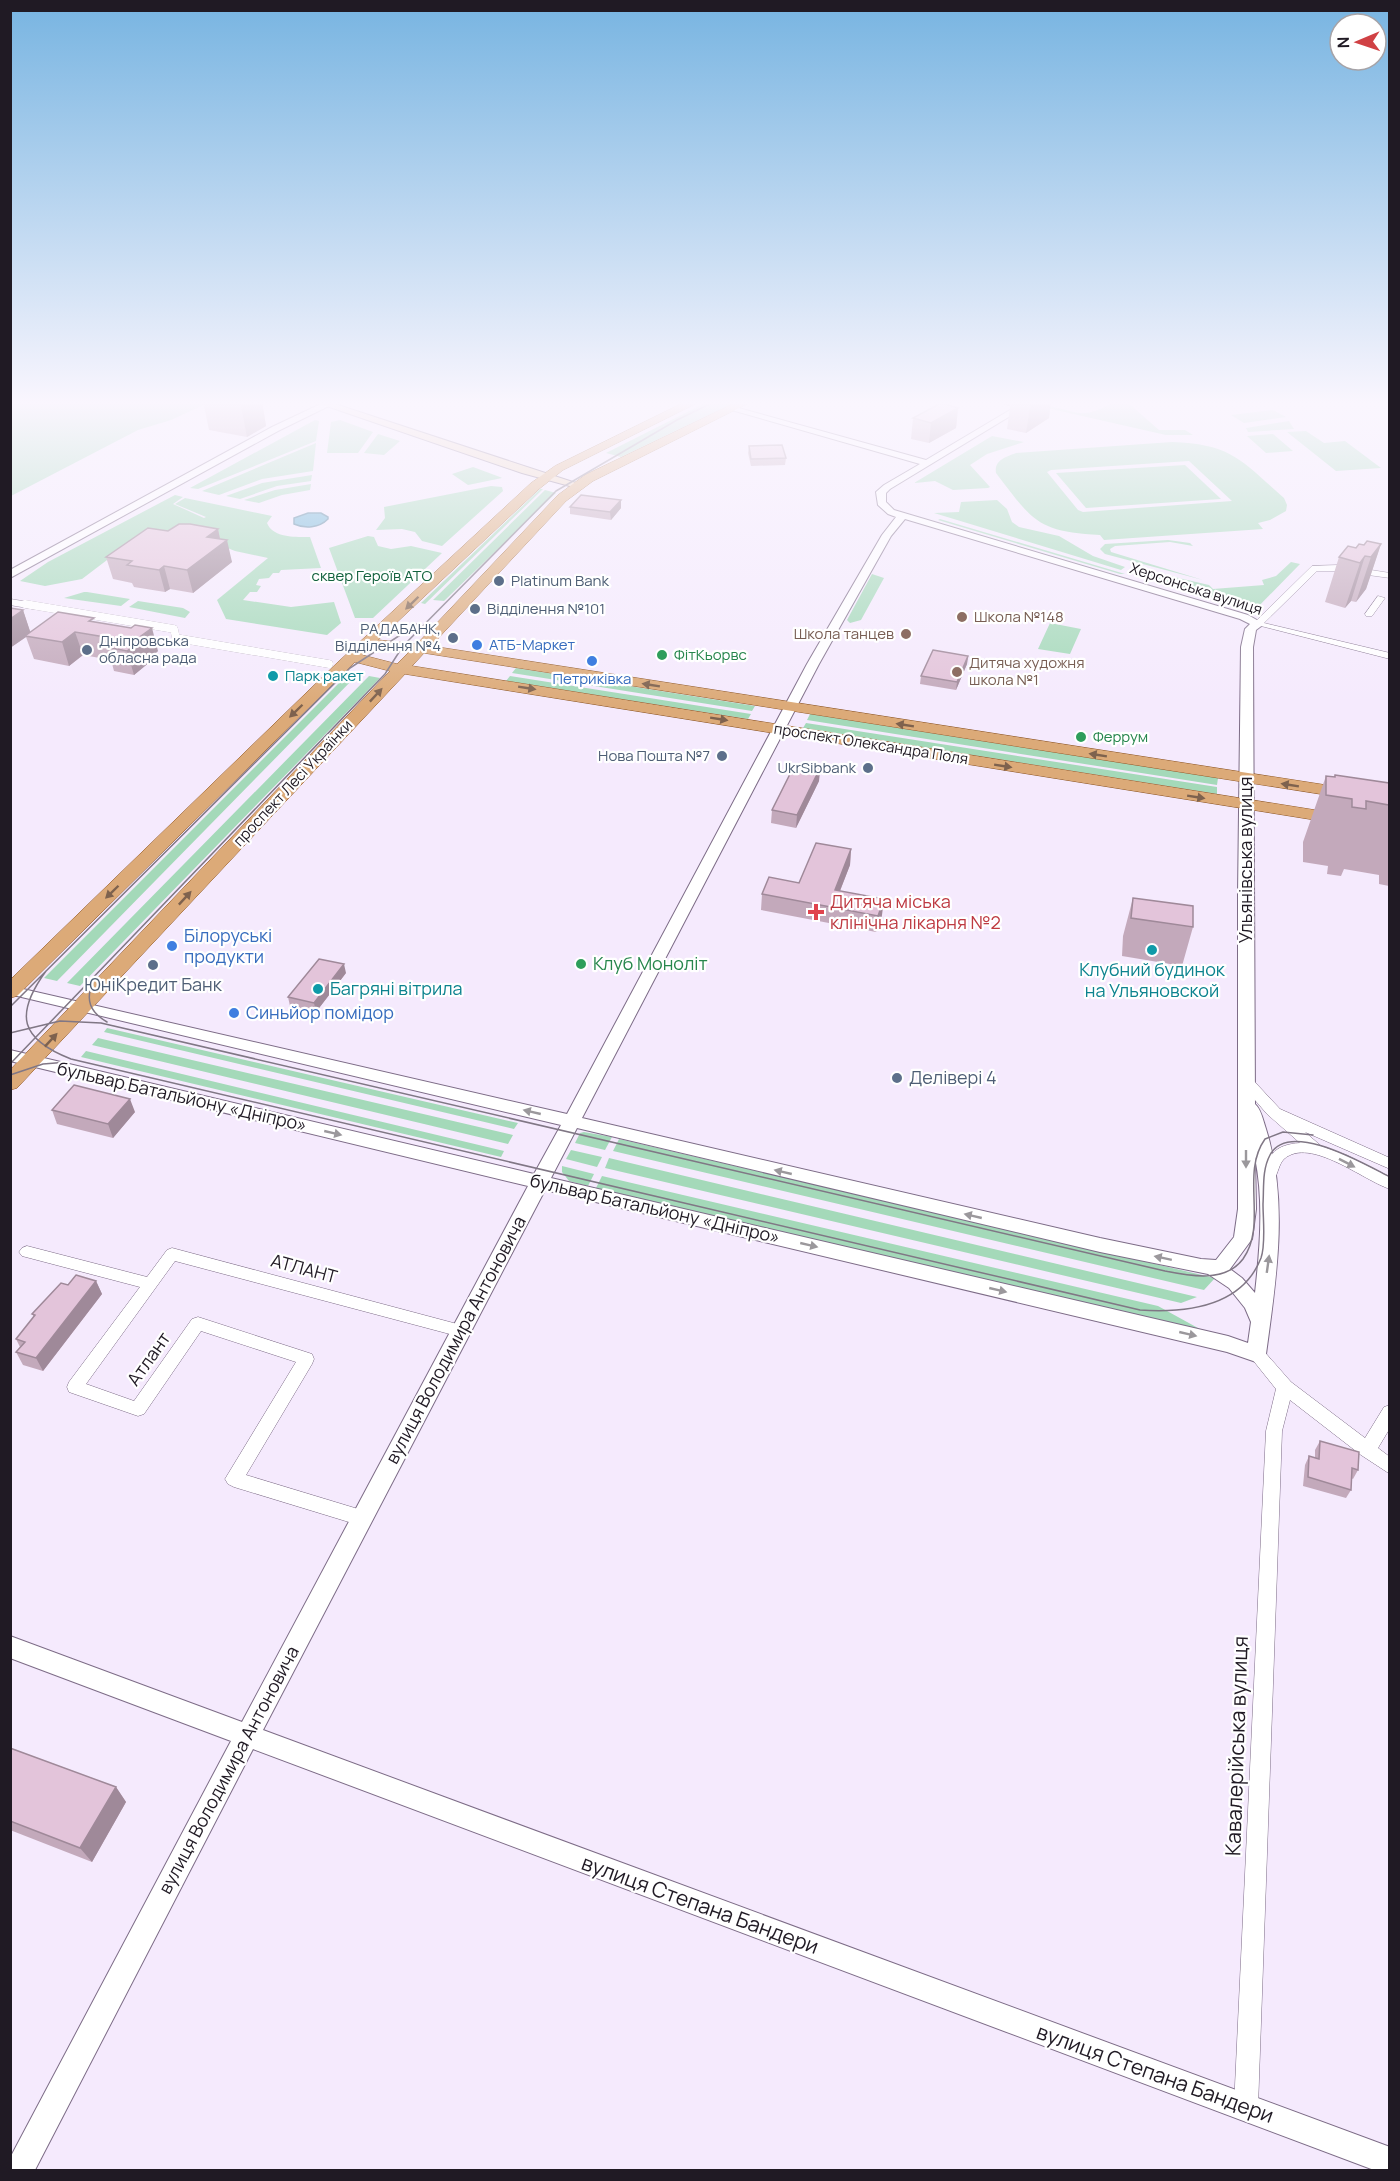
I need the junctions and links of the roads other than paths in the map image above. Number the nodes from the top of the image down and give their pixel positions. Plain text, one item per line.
1 (141, 503) edge
2 (519, 503) edge
3 (557, 503) edge
4 (881, 503) edge
5 (897, 514) junction
6 (10, 575) edge
7 (1389, 576) edge
8 (1381, 598) dead end
9 (10, 602) edge
10 (1368, 614) dead end
11 (1258, 624) junction
12 (368, 644) junction
13 (418, 648) junction
14 (1389, 656) edge
15 (354, 657) junction
16 (487, 659) junction
17 (330, 664) dead end
18 (401, 668) junction
19 (469, 679) junction
20 (792, 707) junction
21 (780, 729) junction
22 (1246, 778) junction
23 (1389, 800) edge
24 (1246, 805) junction
25 (1389, 827) edge
26 (12, 991) edge
27 (82, 1006) junction
28 (10, 1055) edge
29 (32, 1060) junction
30 (10, 1083) edge
31 (1248, 1091) junction
32 (1272, 1110) junction
33 (572, 1121) junction
34 (1317, 1149) junction
35 (1389, 1164) edge
36 (1269, 1178) junction
37 (539, 1182) junction
38 (1389, 1184) edge
39 (1216, 1267) junction
40 (145, 1283) junction
41 (1260, 1322) junction
42 (461, 1331) junction
43 (1256, 1354) junction
44 (1285, 1387) junction
45 (1389, 1412) edge
46 (1367, 1450) junction
47 (1389, 1467) edge
48 (362, 1518) junction
49 (10, 1647) edge
50 (247, 1736) junction
51 (1246, 2107) junction
52 (1389, 2162) edge
53 (20, 2170) edge

1 - 6 street
2 -> 12 main road
3 - 13 main road, проспект Лесі Українки
4 - 5 street
5 - 11 street, Херсонська вулиця
5 - 20 street, вулиця Володимира Антоновича
7 - 11 street
8 - 10 street
9 - 17 street
11 - 14 street, Херсонська вулиця
11 - 22 street, Ульянівська вулиця
12 - 13 main road, проспект Олександра Поля
12 - 15 main road
13 - 16 main road, проспект Олександра Поля
13 - 18 main road, проспект Лесі Українки
15 - 18 main road, проспект Олександра Поля
15 -> 26 main road
16 - 19 main road
20 -> 16 main road, проспект Олександра Поля
18 - 19 main road, проспект Олександра Поля
27 -> 18 main road, проспект Лесі Українки
19 -> 21 main road, проспект Олександра Поля
20 - 21 street, вулиця Володимира Антоновича
22 -> 20 main road, проспект Олександра Поля
21 -> 24 main road, проспект Олександра Поля
21 - 33 street, вулиця Володимира Антоновича
23 -> 22 main road, проспект Олександра Поля
22 - 24 street, Ульянівська вулиця
24 - 25 main road, проспект Олександра Поля
24 - 31 street, Ульянівська вулиця
26 - 27 street
29 -> 27 main road, проспект Лесі Українки
33 -> 27 street
28 - 29 street, бульвар Батальйону «Дніпро»
29 - 30 main road, проспект Лесі Українки
29 -> 37 street, бульвар Батальйону «Дніпро»
31 - 32 street
31 - 36 street, Ульянівська вулиця
31 -> 39 street, Ульянівська вулиця
32 - 34 street
32 - 35 street
33 - 37 street, вулиця Володимира Антоновича
39 -> 33 street
34 - 36 street
34 -> 38 street
41 -> 36 street, Ульянівська вулиця
37 - 42 street, вулиця Володимира Антоновича
37 -> 43 street, бульвар Батальйону «Дніпро»
39 - 41 street
40 - 40 street
40 - 42 street, АТЛАНТ
40 - 48 street, Атлант
41 - 43 street, Ульянівська вулиця
42 - 48 street, вулиця Володимира Антоновича
43 - 44 street, бульвар Батальйону «Дніпро»
44 - 46 street, бульвар Батальйону «Дніпро»
44 - 51 street, Кавалерійська вулиця
45 - 46 street
46 - 47 street, бульвар Батальйону «Дніпро»
48 - 50 street, вулиця Володимира Антоновича
49 - 50 street, вулиця Степана Бандери
50 - 51 street, вулиця Степана Бандери
50 - 53 street, вулиця Володимира Антоновича
51 - 52 street, вулиця Степана Бандери

